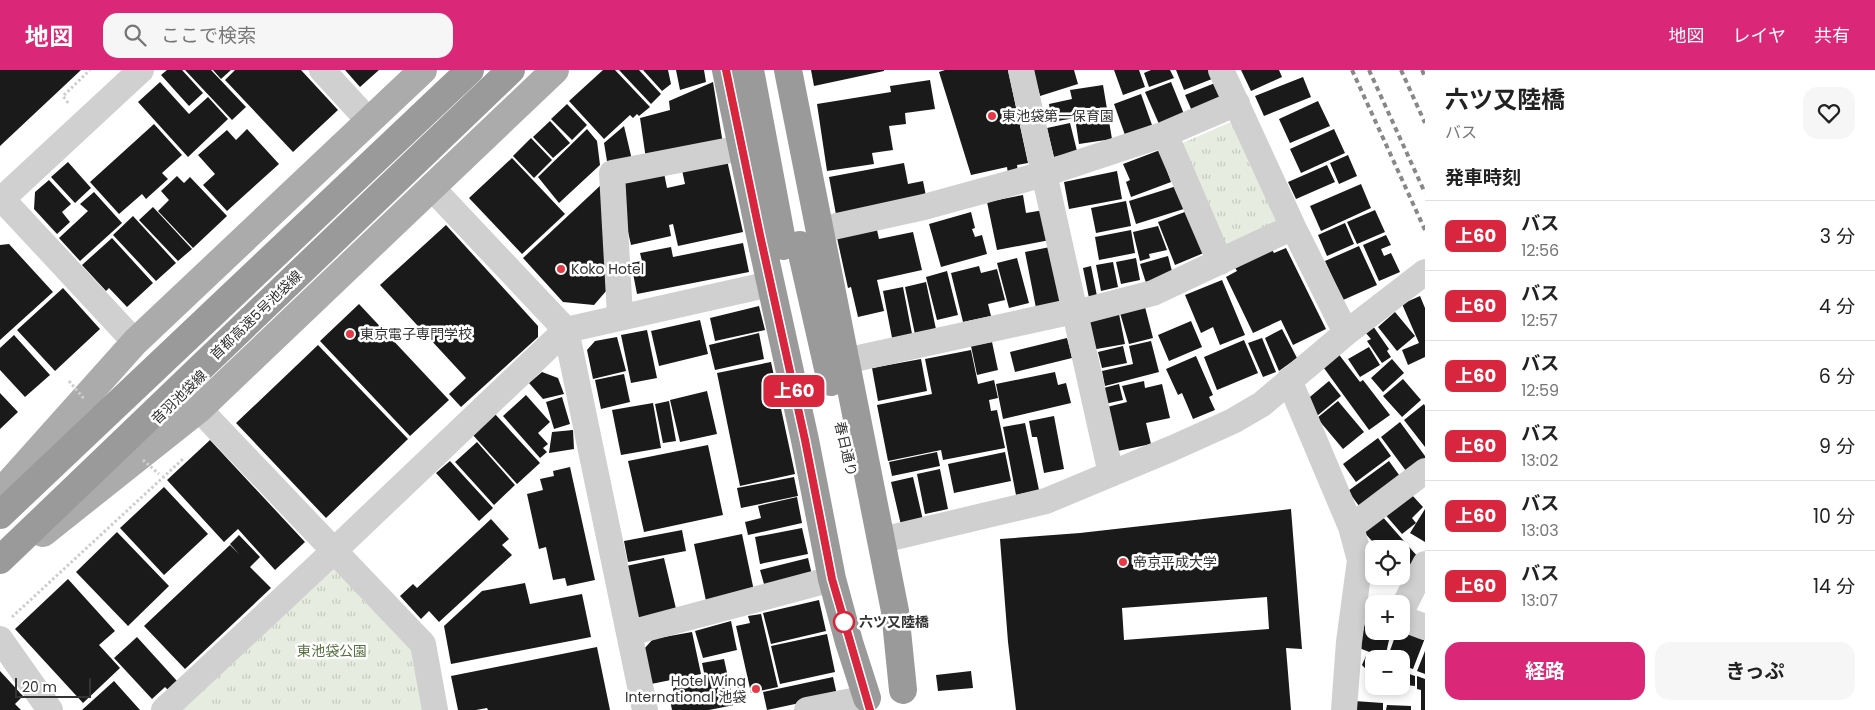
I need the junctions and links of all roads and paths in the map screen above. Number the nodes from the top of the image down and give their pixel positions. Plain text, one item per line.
1 (90, 70) edge
2 (141, 70) edge
3 (322, 70) edge
4 (423, 70) edge
5 (470, 70) edge
6 (511, 70) edge
7 (555, 70) edge
8 (726, 70) edge
9 (750, 70) edge
10 (763, 70) edge
11 (788, 70) edge
12 (1021, 70) edge
13 (1221, 70) edge
14 (1237, 103) junction
15 (73, 109) dead end
16 (369, 121) junction
17 (1165, 134) junction
18 (741, 148) junction
19 (371, 156) dead end
20 (1044, 174) junction
21 (400, 187) dead end
22 (431, 187) junction
23 (1, 199) edge
24 (1294, 227) junction
25 (800, 240) junction
26 (1220, 262) junction
27 (1424, 272) edge
28 (770, 284) junction
29 (1074, 311) junction
30 (620, 316) junction
31 (566, 330) junction
32 (1346, 333) junction
33 (135, 342) junction
34 (845, 361) junction
35 (1289, 380) junction
36 (199, 409) junction
37 (186, 456) dead end
38 (56, 463) junction
39 (1425, 471) edge
40 (1111, 474) junction
41 (0, 493) edge
42 (0, 502) edge
43 (0, 516) edge
44 (1351, 527) junction
45 (882, 540) junction
46 (334, 551) junction
47 (0, 560) edge
48 (1425, 564) edge
49 (0, 566) edge
50 (832, 579) junction
51 (1410, 595) edge
52 (1364, 605) edge
53 (1410, 621) edge
54 (1425, 627) edge
55 (6, 628) edge
56 (630, 633) junction
57 (904, 700) edge
58 (869, 704) edge
59 (50, 710) edge
60 (164, 710) edge
61 (435, 710) edge
62 (645, 710) edge
63 (807, 710) edge
64 (1344, 710) edge

1 - 15 path
2 - 23 street
3 - 16 street
4 - 16 main road
5 - 38 highway, bridge
6 - 47 highway, 首都高速5号池袋線, bridge
7 - 22 main road
8 - 18 highway
9 - 25 highway, 春日通り, bridge
10 - 25 highway, 春日通り
11 - 25 highway
12 - 20 street
13 - 14 street
14 - 17 street
14 - 24 street
16 - 33 main road
17 - 20 street
17 - 26 street
18 - 28 highway
18 - 30 street
19 - 42 main road
20 - 25 street
20 - 29 street
21 - 49 main road, 音羽池袋線
22 - 31 street
22 - 36 main road
23 - 33 street
24 - 26 street
24 - 32 street
25 - 34 highway
25 - 57 highway, 春日通り
25 - 58 highway, 春日通り
26 - 29 street
27 - 32 street
28 - 30 street
28 - 50 highway
29 - 34 street
29 - 40 street
30 - 31 street
31 - 46 street
31 - 56 street
32 - 35 street
33 - 41 main road
34 - 45 highway
35 - 40 street
35 - 44 street
36 - 46 street
36 - 49 main road
37 - 55 path
38 - 42 highway, bridge
38 - 43 highway, bridge
39 - 44 street
40 - 45 street
44 - 52 street
45 - 57 highway
46 - 60 street
46 - 61 street
48 - 51 street
50 - 56 street
50 - 58 highway
52 - 64 street
53 - 54 street
55 - 59 street
56 - 62 street
58 - 63 street

